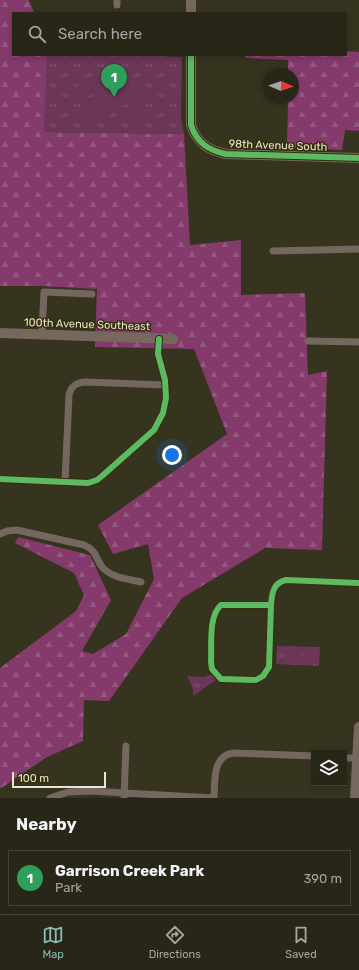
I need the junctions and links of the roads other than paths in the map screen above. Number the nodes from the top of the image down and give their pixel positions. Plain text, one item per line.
1 (191, 0) edge
2 (191, 12) edge
3 (190, 56) edge
4 (359, 158) edge
5 (359, 250) edge
6 (273, 251) dead end
7 (92, 294) dead end
8 (0, 333) edge
9 (42, 334) junction
10 (159, 339) junction
11 (173, 339) dead end
12 (308, 341) dead end
13 (359, 342) edge
14 (165, 385) junction
15 (0, 479) edge
16 (65, 482) junction
17 (0, 534) edge
18 (141, 582) dead end
19 (359, 583) edge
20 (271, 605) junction
21 (359, 727) edge
22 (126, 746) dead end
23 (311, 756) edge
24 (347, 758) edge
25 (358, 758) junction
26 (124, 795) edge
27 (51, 798) edge
28 (214, 798) edge
29 (356, 798) edge

1 - 2 street
3 - 4 street, 98th Avenue South
5 - 6 street
7 - 9 street
8 - 9 street, 100th Avenue Southeast
9 - 10 street, 100th Avenue Southeast
10 - 11 street, 100th Avenue Southeast
10 - 14 street
12 - 13 street
14 - 16 street
14 - 16 street
15 - 16 street
17 - 18 street
19 - 20 street
20 - 20 street
21 - 25 street
22 - 26 street
23 - 28 street
24 - 25 street
25 - 29 street
26 - 27 street
26 - 28 street

